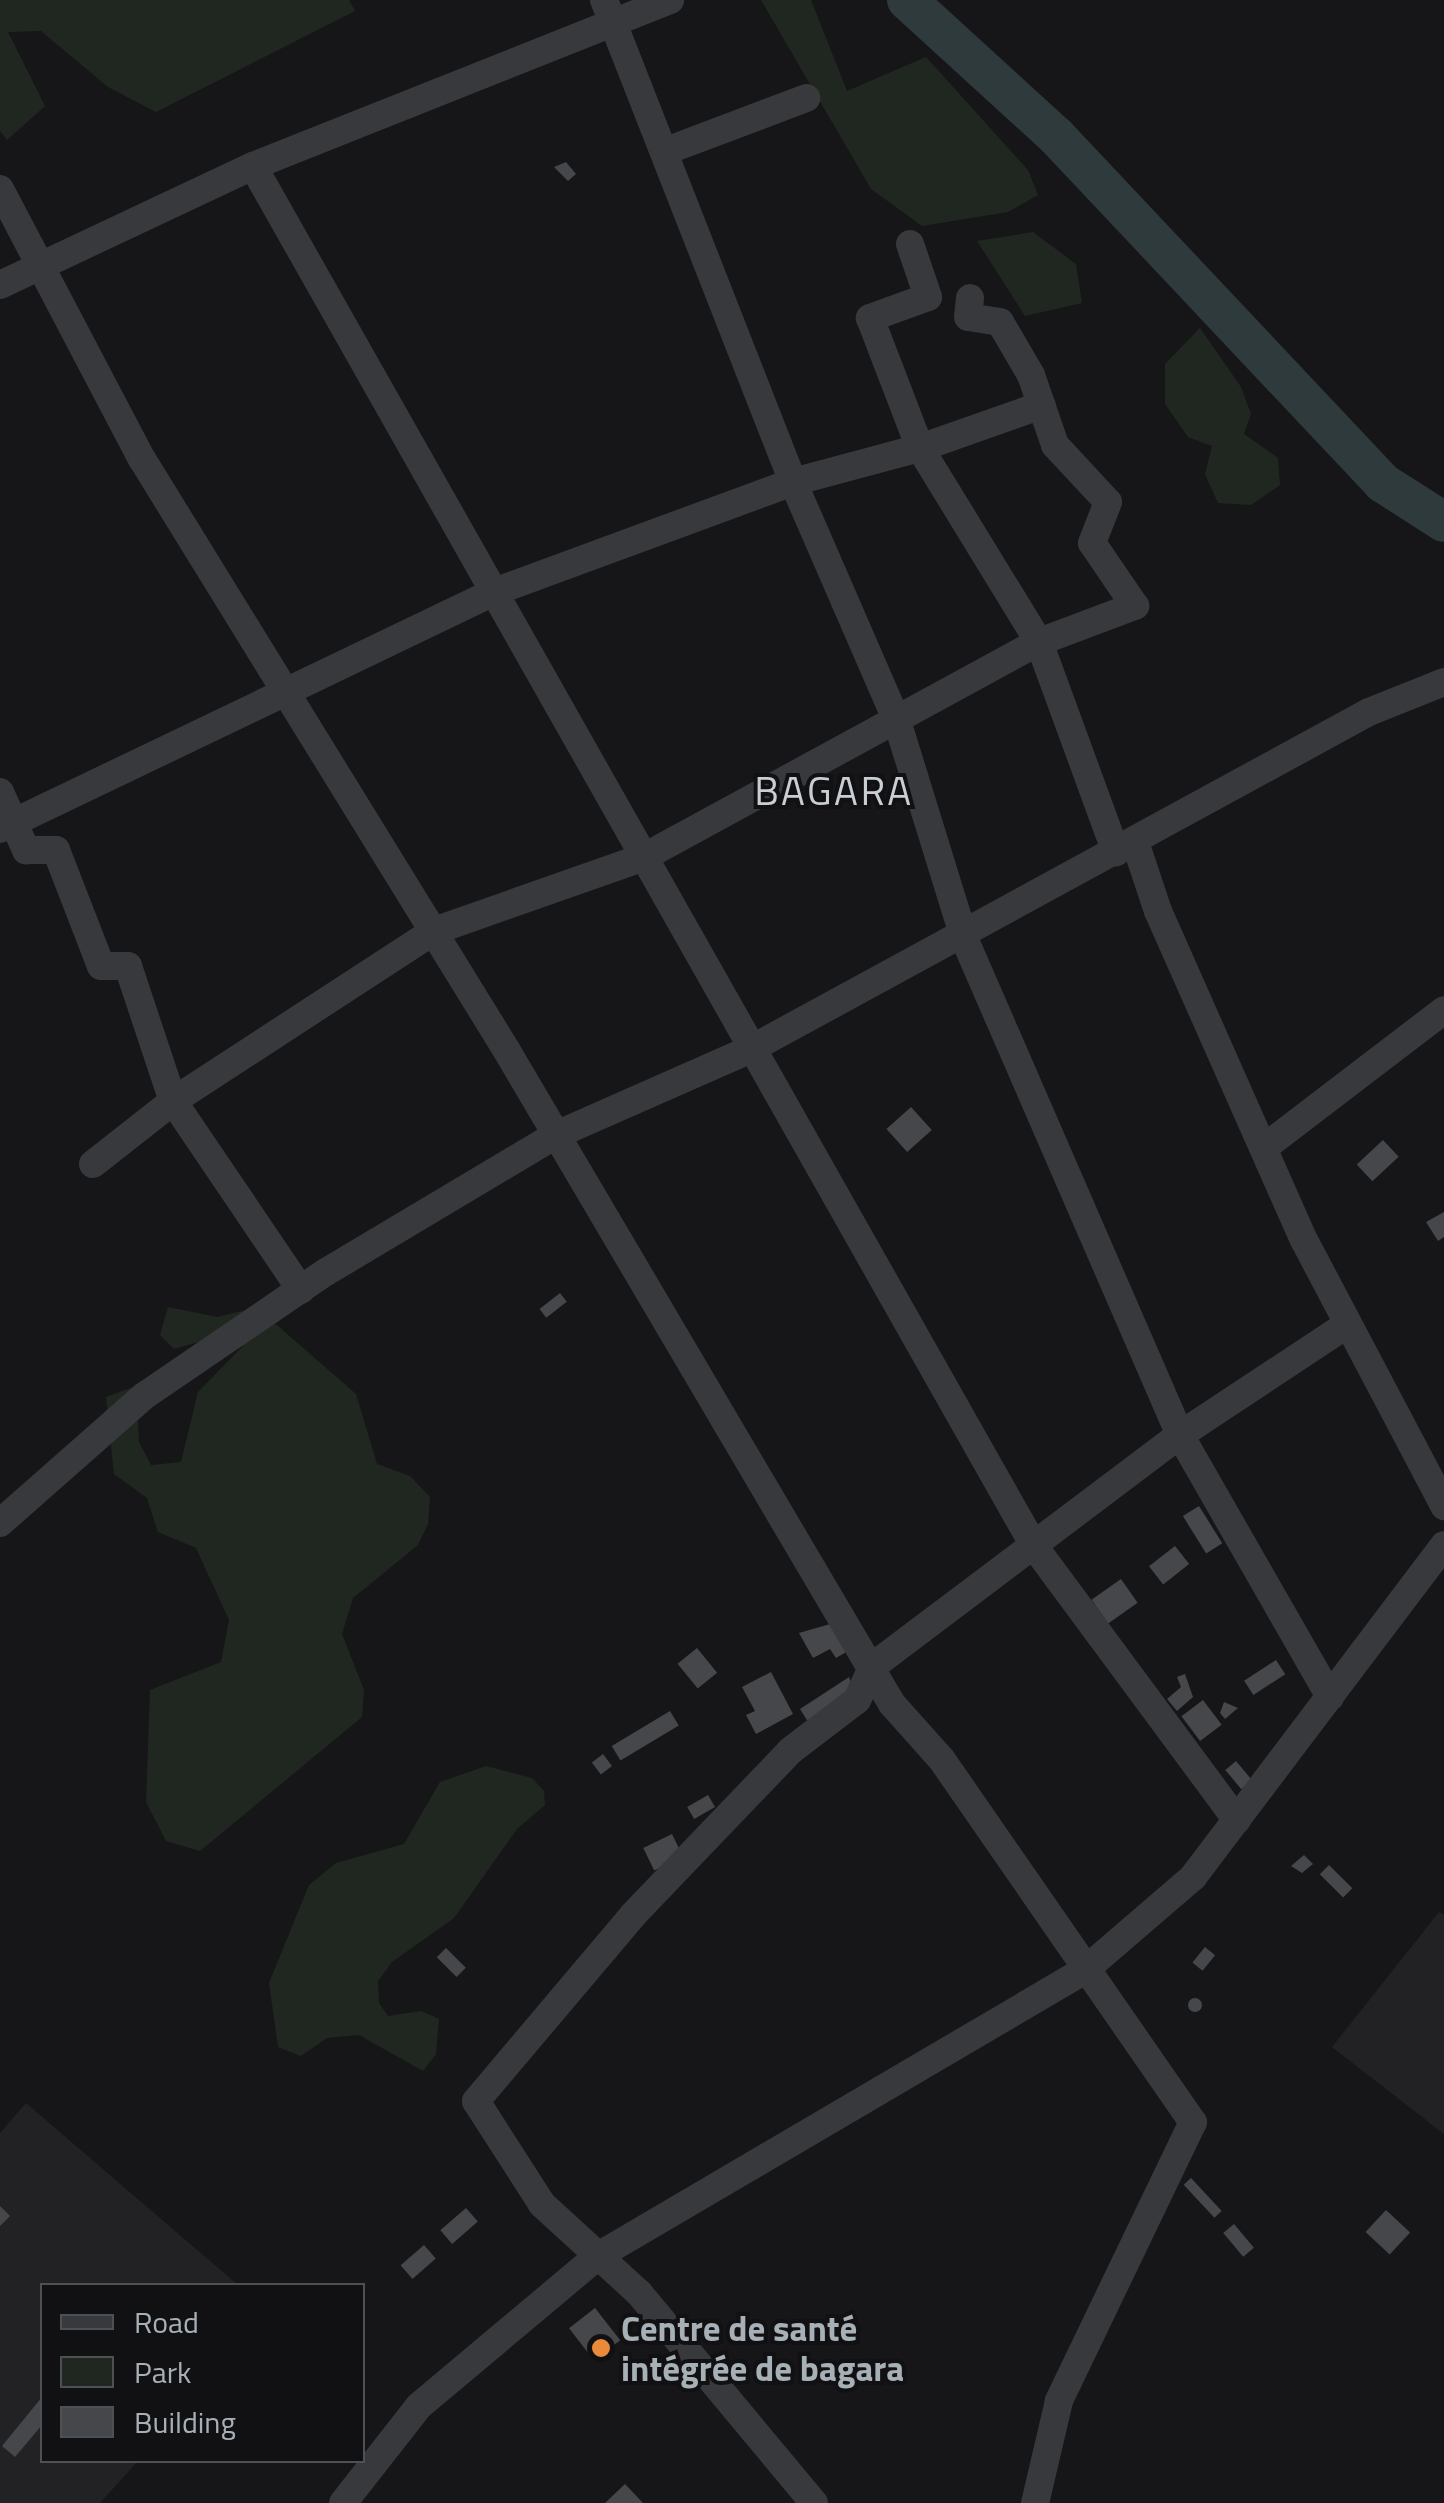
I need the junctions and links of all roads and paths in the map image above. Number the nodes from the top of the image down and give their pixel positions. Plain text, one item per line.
1 (670, 0) edge
2 (609, 12) edge
3 (806, 98) dead end
4 (666, 151) junction
5 (253, 166) junction
6 (0, 190) edge
7 (910, 244) dead end
8 (40, 265) junction
9 (0, 285) edge
10 (970, 298) dead end
11 (1042, 405) junction
12 (920, 448) junction
13 (793, 482) junction
14 (494, 592) junction
15 (1039, 642) junction
16 (1444, 682) edge
17 (284, 688) junction
18 (897, 722) junction
19 (0, 792) edge
20 (9, 827) edge
21 (1126, 847) junction
22 (644, 857) junction
23 (434, 931) junction
24 (964, 938) junction
25 (1444, 1010) edge
26 (749, 1050) junction
27 (172, 1100) junction
28 (556, 1136) junction
29 (1265, 1146) junction
30 (94, 1164) dead end
31 (301, 1290) junction
32 (1348, 1324) junction
33 (1180, 1435) junction
34 (1444, 1506) edge
35 (0, 1524) edge
36 (1444, 1545) edge
37 (1034, 1546) junction
38 (873, 1666) junction
39 (1330, 1698) junction
40 (1237, 1820) junction
41 (1085, 1970) junction
42 (598, 2256) junction
43 (343, 2503) edge
44 (814, 2503) edge
45 (1035, 2503) edge

1 - 2 street
2 - 4 street
2 - 5 street
3 - 4 street
4 - 13 street
5 - 8 street
5 - 14 street
6 - 8 street
7 - 12 street
8 - 9 street
8 - 17 street
10 - 11 street
11 - 12 street
11 - 15 street
12 - 13 street
12 - 15 street
13 - 14 street
13 - 18 street
14 - 17 street
14 - 22 street
15 - 18 street
15 - 21 street
16 - 21 street
17 - 20 street
17 - 23 street
18 - 22 street
18 - 24 street
19 - 20 street
20 - 27 street
21 - 24 street
21 - 29 street
22 - 23 street
22 - 26 street
23 - 27 street
23 - 28 street
24 - 26 street
24 - 33 street
25 - 29 street
26 - 28 street
26 - 37 street
27 - 30 street
27 - 31 street
28 - 31 street
28 - 38 street
29 - 32 street
31 - 35 street
32 - 33 street
32 - 34 street
33 - 37 street
33 - 39 street
36 - 39 street
37 - 38 street
37 - 40 street
38 - 41 street
38 - 42 street
39 - 40 street
40 - 41 street
41 - 42 street
41 - 45 street
42 - 43 street
42 - 44 street

